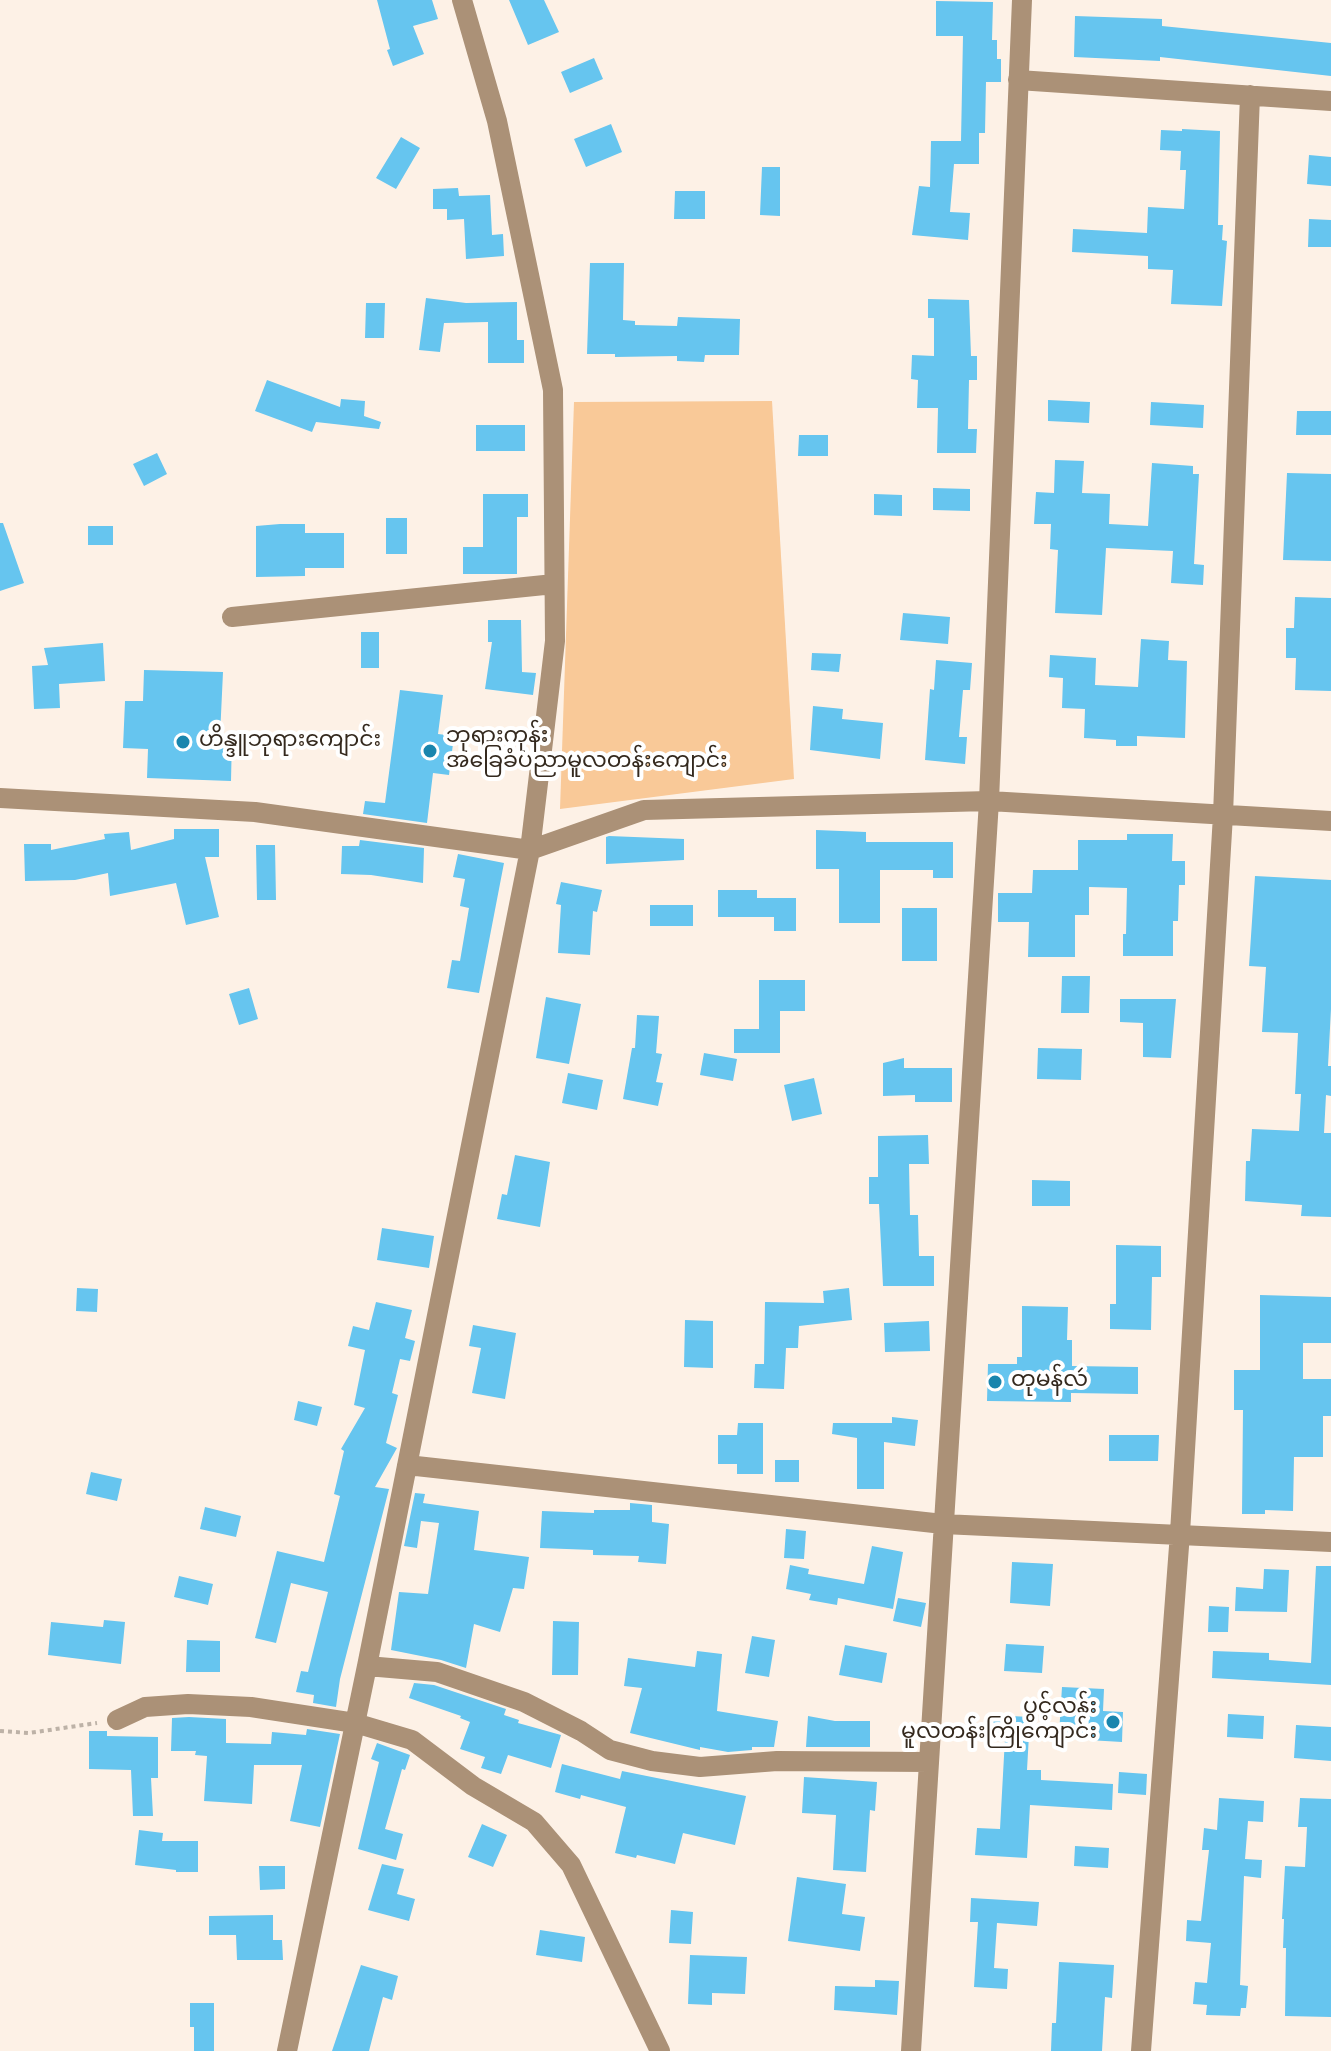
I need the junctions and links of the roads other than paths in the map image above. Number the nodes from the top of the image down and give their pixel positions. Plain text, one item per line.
1 (462, 0) edge
2 (1022, 0) edge
3 (1018, 80) junction
4 (1250, 95) junction
5 (1331, 101) edge
6 (554, 584) junction
7 (232, 617) dead end
8 (0, 798) edge
9 (989, 801) junction
10 (1223, 815) junction
11 (1331, 821) edge
12 (530, 850) junction
13 (407, 1465) junction
14 (943, 1524) junction
15 (1180, 1533) junction
16 (1331, 1542) edge
17 (367, 1666) junction
18 (117, 1720) road end
19 (355, 1723) junction
20 (929, 1762) junction
21 (287, 2051) edge
22 (660, 2051) edge
23 (911, 2051) edge
24 (1141, 2051) edge

1 - 6 street
2 - 3 street
3 - 4 street
3 - 9 street
4 - 5 street
4 - 10 street
6 - 7 street
6 - 12 street
8 - 12 street
9 - 10 street
9 - 12 street
9 - 14 street
10 - 11 street
10 - 15 street
12 - 13 street
13 - 14 street
13 - 17 street
14 - 15 street
14 - 20 street
15 - 16 street
15 - 24 street
17 - 19 street
17 - 20 street
18 - 19 street
19 - 21 street
19 - 22 street
20 - 23 street

